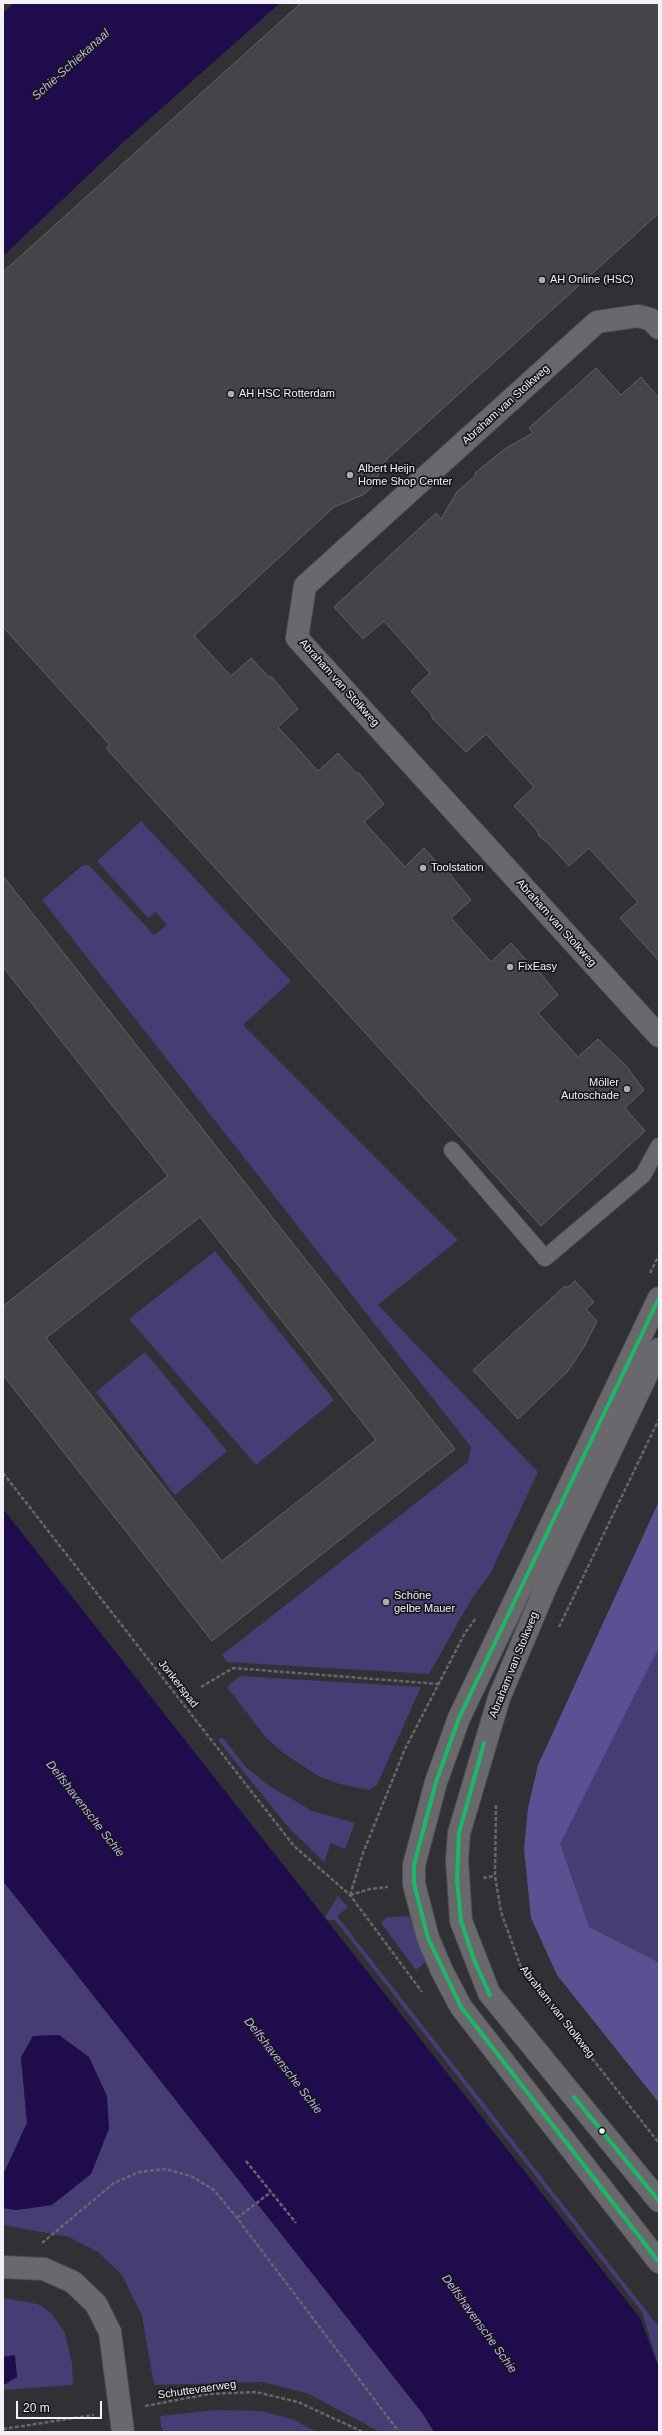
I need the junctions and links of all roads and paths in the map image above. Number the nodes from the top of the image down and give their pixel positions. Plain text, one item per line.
1 (659, 328) edge
2 (659, 1036) edge
3 (659, 1146) edge
4 (452, 1150) dead end
5 (659, 1298) edge
6 (659, 1349) edge
7 (659, 1418) edge
8 (3, 1473) edge
9 (556, 1634) dead end
10 (438, 1684) dead end
11 (201, 1687) dead end
12 (497, 1803) dead end
13 (350, 1895) dead end
14 (659, 2143) edge
15 (246, 2161) dead end
16 (271, 2192) junction
17 (659, 2201) edge
18 (237, 2218) junction
19 (296, 2223) dead end
20 (659, 2262) edge
21 (8, 2267) edge
22 (122, 2422) edge
23 (3, 2429) edge
24 (363, 2432) edge
25 (399, 2432) edge

1 - 2 street, Abraham van Stolkweg
3 - 4 lane
5 - 20 street
6 - 17 street, Abraham van Stolkweg
7 - 9 path
8 - 13 path, Jonkerspad
10 - 11 path
12 - 14 path, Abraham van Stolkweg
15 - 16 path
16 - 18 path
16 - 19 path
18 - 21 path
18 - 25 path
21 - 22 street
22 - 23 path, Schuttevaerweg
22 - 24 path, Schuttevaerweg

